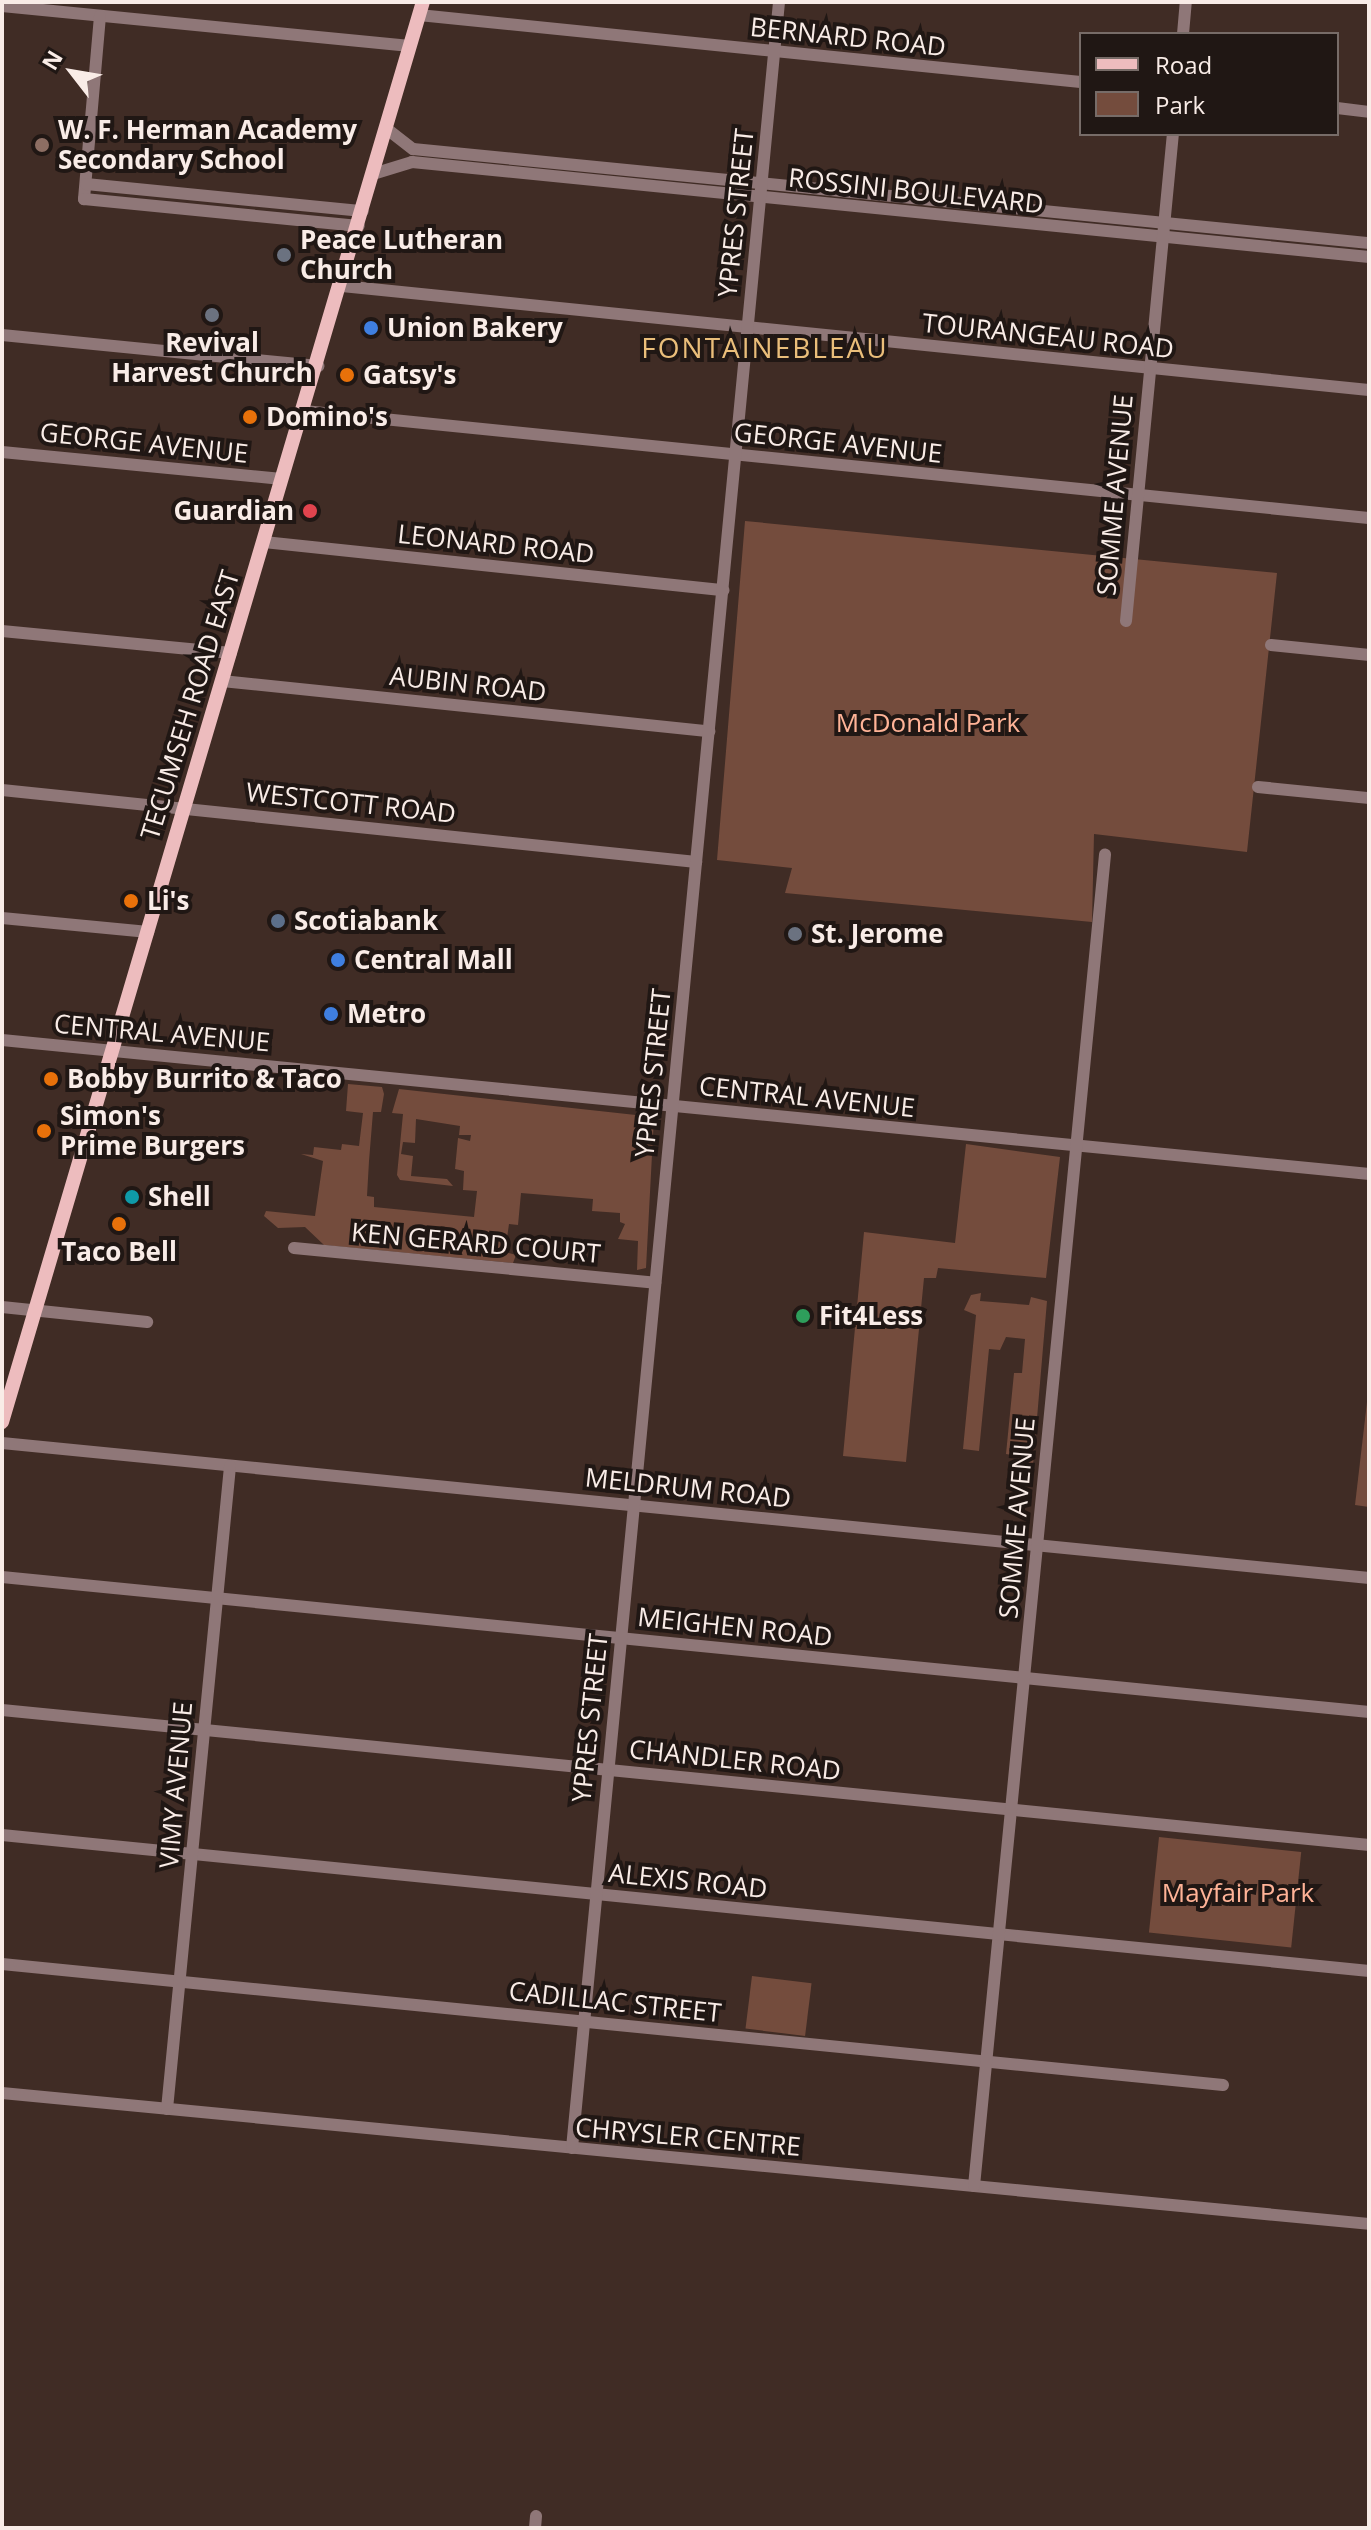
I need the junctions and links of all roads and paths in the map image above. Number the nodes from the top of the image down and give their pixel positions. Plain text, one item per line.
1 (779, 2) edge
2 (1186, 2) edge
3 (2, 6) edge
4 (421, 8) edge
5 (100, 16) junction
6 (1183, 32) edge
7 (410, 46) junction
8 (774, 51) junction
9 (1079, 82) edge
10 (1339, 108) edge
11 (1369, 112) edge
12 (387, 129) junction
13 (1173, 136) edge
14 (412, 156) junction
15 (373, 174) junction
16 (762, 182) junction
17 (86, 184) junction
18 (760, 197) junction
19 (276, 202) junction
20 (363, 211) junction
21 (276, 218) junction
22 (1164, 223) junction
23 (359, 226) junction
24 (1163, 237) junction
25 (1369, 243) edge
26 (1369, 257) edge
27 (342, 286) junction
28 (747, 328) junction
29 (2, 335) edge
30 (318, 366) junction
31 (1149, 368) junction
32 (1369, 390) edge
33 (304, 411) junction
34 (2, 452) edge
35 (735, 455) junction
36 (282, 479) junction
37 (1139, 495) junction
38 (1369, 518) edge
39 (264, 542) junction
40 (723, 590) junction
41 (1126, 621) dead end
42 (2, 631) edge
43 (1271, 645) dead end
44 (231, 653) junction
45 (1369, 655) edge
46 (222, 681) junction
47 (709, 731) junction
48 (1258, 787) dead end
49 (2, 790) edge
50 (1369, 798) edge
51 (185, 807) junction
52 (1105, 854) dead end
53 (696, 862) junction
54 (2, 918) edge
55 (148, 932) junction
56 (2, 1040) edge
57 (112, 1050) junction
58 (672, 1105) junction
59 (1076, 1145) junction
60 (1369, 1174) edge
61 (294, 1248) dead end
62 (655, 1283) junction
63 (2, 1307) edge
64 (35, 1309) junction
65 (147, 1322) dead end
66 (2, 1422) edge
67 (2, 1443) edge
68 (230, 1466) junction
69 (633, 1504) junction
70 (1036, 1544) junction
71 (2, 1577) edge
72 (1369, 1578) edge
73 (216, 1598) junction
74 (620, 1638) junction
75 (1024, 1678) junction
76 (2, 1710) edge
77 (1369, 1712) edge
78 (203, 1730) junction
79 (607, 1770) junction
80 (1011, 1809) junction
81 (2, 1835) edge
82 (1369, 1845) edge
83 (192, 1854) junction
84 (595, 1894) junction
85 (999, 1934) junction
86 (2, 1964) edge
87 (1369, 1971) edge
88 (180, 1981) junction
89 (582, 2021) junction
90 (986, 2061) junction
91 (1223, 2085) dead end
92 (2, 2093) edge
93 (167, 2109) junction
94 (572, 2148) junction
95 (974, 2186) junction
96 (1369, 2224) edge

1 - 8 street, YPRES STREET
2 - 6 street
3 - 5 street
4 - 7 main road, TECUMSEH ROAD EAST
4 - 8 street, BERNARD ROAD
5 - 7 street
5 - 17 street
7 - 12 main road, TECUMSEH ROAD EAST
8 - 9 street, BERNARD ROAD
8 - 16 street, YPRES STREET
10 - 11 street
12 - 14 street
12 - 15 main road, TECUMSEH ROAD EAST
13 - 22 street, SOMME AVENUE
14 - 15 street, ROSSINI BOULEVARD
14 - 16 street, ROSSINI BOULEVARD
14 - 18 street, ROSSINI BOULEVARD
15 - 20 main road, TECUMSEH ROAD EAST
16 - 18 street, YPRES STREET
16 - 22 street, ROSSINI BOULEVARD
17 - 19 street
17 - 21 street
18 - 24 street, ROSSINI BOULEVARD
18 - 28 street, YPRES STREET
19 - 20 street
19 - 21 street
20 - 23 main road, TECUMSEH ROAD EAST
21 - 23 street
22 - 24 street, SOMME AVENUE
22 - 25 street, ROSSINI BOULEVARD
23 - 27 main road, TECUMSEH ROAD EAST
24 - 26 street, ROSSINI BOULEVARD
24 - 31 street, SOMME AVENUE
27 - 28 street, TOURANGEAU ROAD
27 - 30 main road, TECUMSEH ROAD EAST
28 - 31 street, TOURANGEAU ROAD
28 - 35 street, YPRES STREET
29 - 30 street
30 - 33 main road, TECUMSEH ROAD EAST
31 - 32 street, TOURANGEAU ROAD
31 - 37 street, SOMME AVENUE
33 - 35 street, GEORGE AVENUE
33 - 36 main road, TECUMSEH ROAD EAST
34 - 36 street, GEORGE AVENUE
35 - 37 street, GEORGE AVENUE
35 - 40 street, YPRES STREET
36 - 39 main road, TECUMSEH ROAD EAST
37 - 38 street, GEORGE AVENUE
37 - 41 street, SOMME AVENUE
39 - 40 street, LEONARD ROAD
39 - 44 main road, TECUMSEH ROAD EAST
40 - 47 street, YPRES STREET
42 - 44 street
43 - 45 street
44 - 46 main road, TECUMSEH ROAD EAST
46 - 47 street, AUBIN ROAD
46 - 51 main road, TECUMSEH ROAD EAST
47 - 53 street, YPRES STREET
48 - 50 street
49 - 51 street, WESTCOTT ROAD
51 - 53 street, WESTCOTT ROAD
51 - 55 main road, TECUMSEH ROAD EAST
52 - 59 street, SOMME AVENUE
53 - 58 street, YPRES STREET
54 - 55 street
55 - 57 main road, TECUMSEH ROAD EAST
56 - 57 street, CENTRAL AVENUE
57 - 58 street, CENTRAL AVENUE
57 - 64 main road, TECUMSEH ROAD EAST
58 - 59 street, CENTRAL AVENUE
58 - 62 street, YPRES STREET
59 - 60 street, CENTRAL AVENUE
59 - 70 street, SOMME AVENUE
61 - 62 street, KEN GERARD COURT
62 - 69 street, YPRES STREET
63 - 64 street
64 - 65 street
64 - 66 main road, TECUMSEH ROAD EAST
67 - 68 street, MELDRUM ROAD
68 - 69 street, MELDRUM ROAD
68 - 73 street, VIMY AVENUE
69 - 70 street, MELDRUM ROAD
69 - 74 street, YPRES STREET
70 - 72 street, MELDRUM ROAD
70 - 75 street, SOMME AVENUE
71 - 73 street, MEIGHEN ROAD
73 - 74 street, MEIGHEN ROAD
73 - 78 street, VIMY AVENUE
74 - 75 street, MEIGHEN ROAD
74 - 79 street, YPRES STREET
75 - 77 street, MEIGHEN ROAD
75 - 80 street, SOMME AVENUE
76 - 78 street, CHANDLER ROAD
78 - 79 street, CHANDLER ROAD
78 - 83 street, VIMY AVENUE
79 - 80 street, CHANDLER ROAD
79 - 84 street, YPRES STREET
80 - 82 street, CHANDLER ROAD
80 - 85 street, SOMME AVENUE
81 - 83 street, ALEXIS ROAD
83 - 84 street, ALEXIS ROAD
83 - 88 street, VIMY AVENUE
84 - 85 street, ALEXIS ROAD
84 - 89 street, YPRES STREET
85 - 87 street, ALEXIS ROAD
85 - 90 street, SOMME AVENUE
86 - 88 street, CADILLAC STREET
88 - 89 street, CADILLAC STREET
88 - 93 street, VIMY AVENUE
89 - 90 street, CADILLAC STREET
89 - 94 street, YPRES STREET
90 - 91 street, CADILLAC STREET
90 - 95 street, SOMME AVENUE
92 - 93 street, CHRYSLER CENTRE
93 - 94 street, CHRYSLER CENTRE
94 - 95 street, CHRYSLER CENTRE
95 - 96 street, CHRYSLER CENTRE

